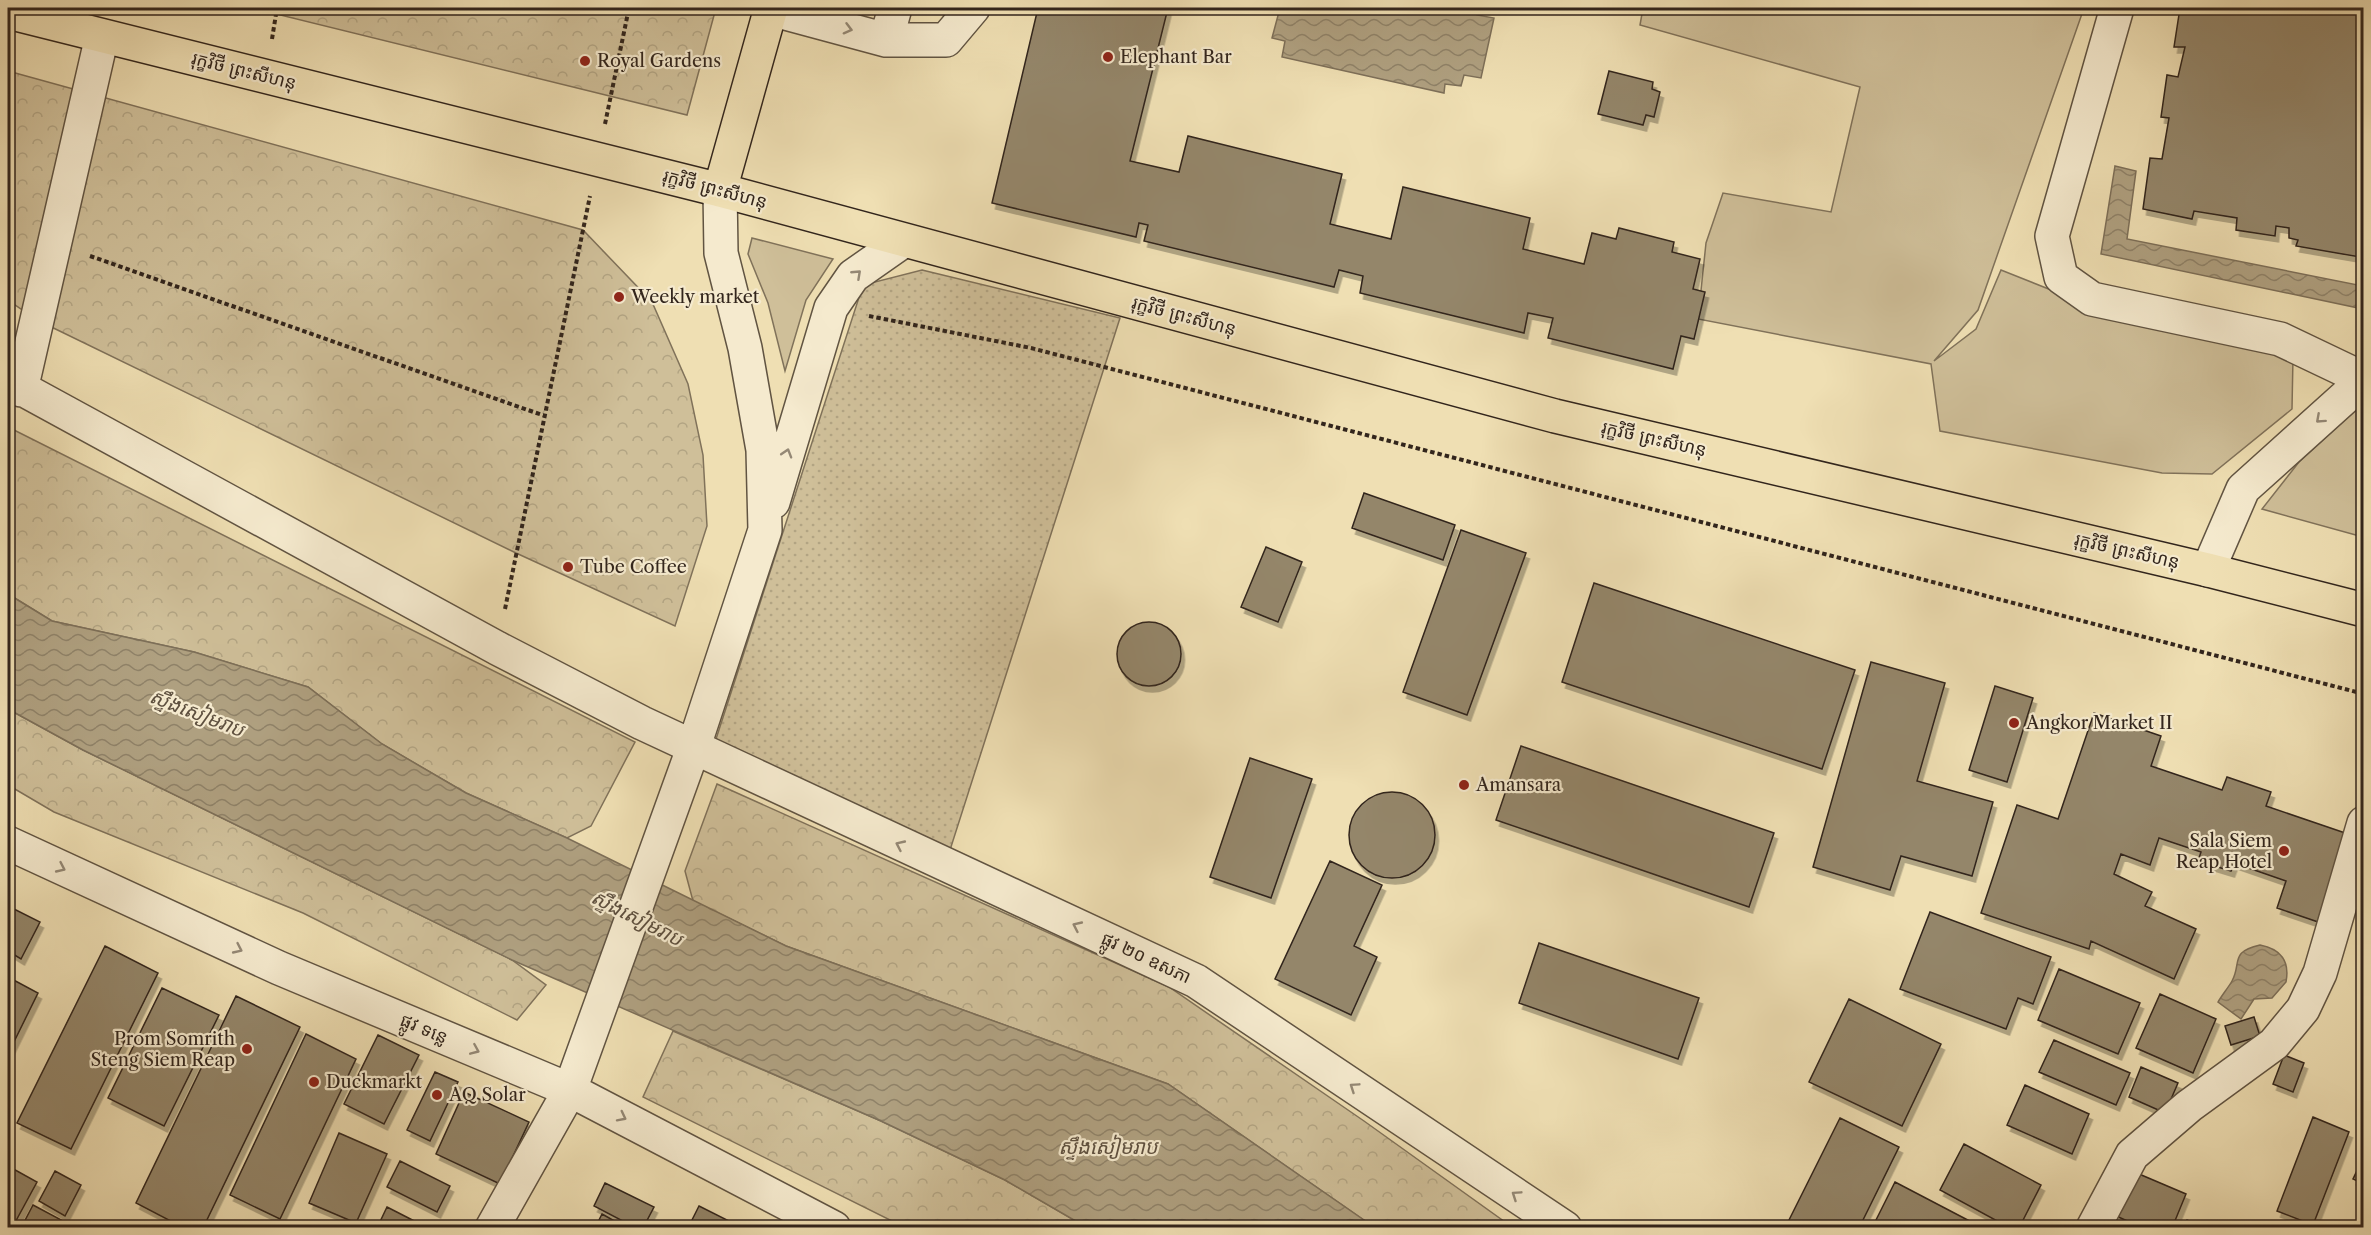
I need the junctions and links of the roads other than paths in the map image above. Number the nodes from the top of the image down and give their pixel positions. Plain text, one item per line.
1 (771, 8) edge
2 (895, 8) edge
3 (973, 8) edge
4 (2117, 8) edge
5 (8, 12) edge
6 (102, 36) junction
7 (886, 40) junction
8 (720, 190) junction
9 (903, 241) junction
10 (2364, 380) edge
11 (14, 386) edge
12 (765, 530) junction
13 (2208, 570) junction
14 (2364, 610) edge
15 (693, 749) junction
16 (2364, 823) edge
17 (8, 843) edge
18 (570, 1090) junction
19 (492, 1227) edge
20 (834, 1227) edge
21 (1565, 1227) edge
22 (2093, 1227) edge

1 -> 7 street
1 - 8 main road
2 - 7 street
3 - 7 street
4 - 10 street
5 - 6 main road, រុក្ខវិថី ព្រះសីហនុ
6 - 8 main road, រុក្ខវិថី ព្រះសីហនុ
6 - 11 street
8 - 9 main road, រុក្ខវិថី ព្រះសីហនុ
8 - 12 street
12 -> 9 street
9 - 13 main road, រុក្ខវិថី ព្រះសីហនុ
10 -> 13 street
11 - 15 street, ផ្លូវ ២០ ឧសភា
12 - 15 street
13 - 14 main road, រុក្ខវិថី ព្រះសីហនុ
15 - 18 street
21 -> 15 street, ផ្លូវ ២០ ឧសភា
16 - 22 street
17 -> 18 street, ផ្លូវ ទន្លេ
18 - 19 street
18 -> 20 street, ផ្លូវ ទន្លេ

